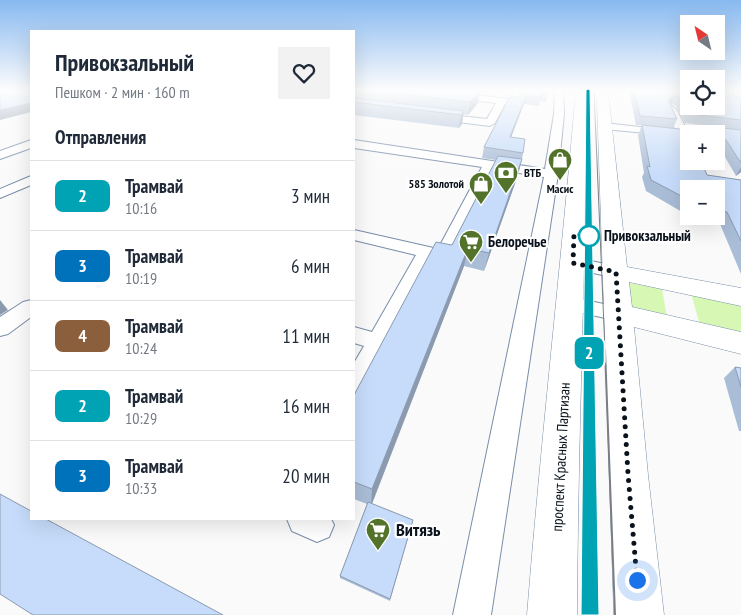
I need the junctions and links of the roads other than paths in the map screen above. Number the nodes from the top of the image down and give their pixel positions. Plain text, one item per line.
1 (453, 119) edge
2 (492, 119) edge
3 (558, 119) edge
4 (581, 119) edge
5 (604, 119) edge
6 (676, 119) edge
7 (604, 126) junction
8 (680, 128) edge
9 (680, 135) edge
10 (30, 144) edge
11 (355, 144) edge
12 (0, 155) edge
13 (490, 165) junction
14 (552, 174) junction
15 (30, 180) edge
16 (0, 194) edge
17 (355, 236) edge
18 (427, 252) junction
19 (573, 263) junction
20 (616, 272) junction
21 (741, 298) edge
22 (571, 304) junction
23 (30, 308) edge
24 (619, 314) junction
25 (0, 328) edge
26 (355, 335) edge
27 (377, 342) junction
28 (741, 343) edge
29 (355, 384) edge
30 (472, 615) edge
31 (552, 615) edge
32 (640, 615) edge

1 - 2 street
3 - 14 street
4 - 19 main road, проспект Красных Партизан
5 - 7 main road
6 - 8 street
7 - 9 street
7 - 20 main road
10 - 12 street
11 - 13 street
13 - 14 street
13 - 18 street
14 - 30 street
15 - 16 street
17 - 18 street
18 - 27 street
19 - 20 street
19 - 22 main road, проспект Красных Партизан
20 - 21 main road
20 - 24 main road
22 - 24 street
22 - 31 main road, проспект Красных Партизан
23 - 25 street
24 - 28 main road
24 - 32 main road
26 - 27 street
27 - 29 street

